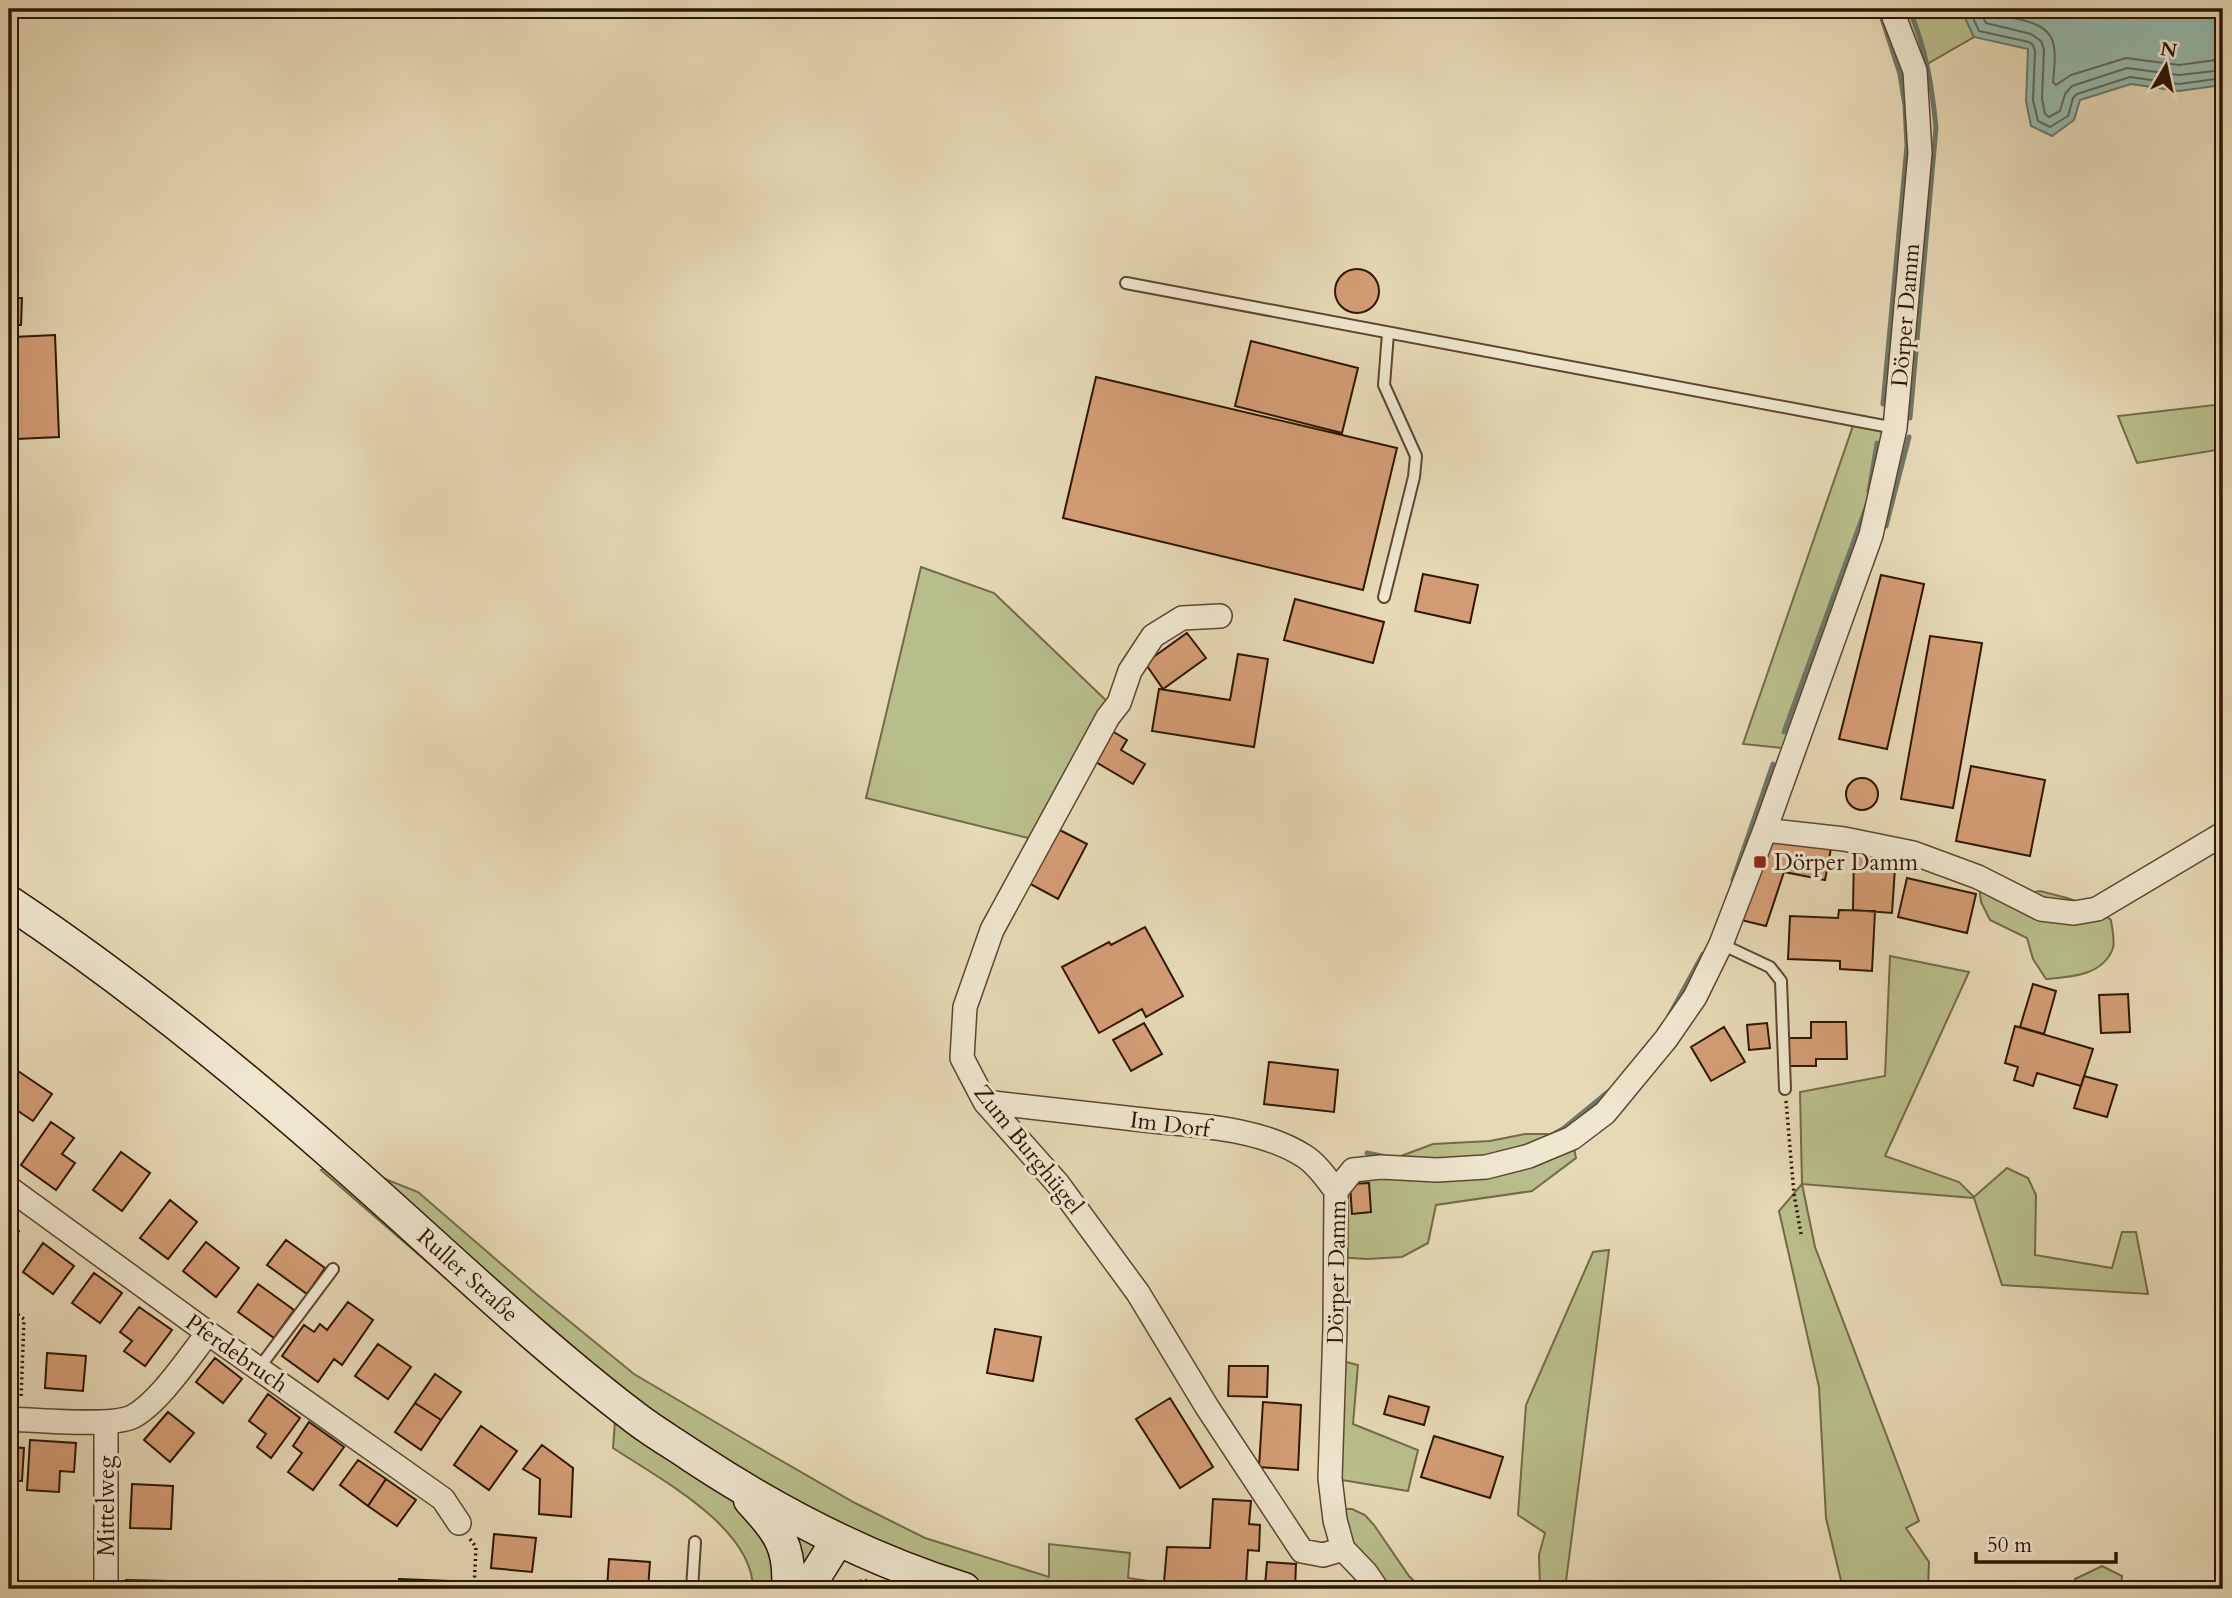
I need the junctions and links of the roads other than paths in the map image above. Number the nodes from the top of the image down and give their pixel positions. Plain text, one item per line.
1 (1891, 9) edge
2 (1126, 283) dead end
3 (1388, 333) junction
4 (1895, 428) junction
5 (1384, 597) dead end
6 (1220, 616) dead end
7 (1765, 830) junction
8 (2223, 834) edge
9 (9, 902) edge
10 (1721, 944) junction
11 (1785, 1088) road end
12 (985, 1102) junction
13 (9, 1188) edge
14 (1336, 1191) junction
15 (333, 1269) dead end
16 (208, 1333) junction
17 (259, 1368) junction
18 (14, 1419) edge
19 (106, 1422) junction
20 (735, 1484) junction
21 (459, 1522) road end
22 (837, 1541) junction
23 (695, 1542) dead end
24 (1343, 1549) junction
25 (803, 1585) edge
26 (106, 1589) edge
27 (692, 1589) edge
28 (964, 1589) edge
29 (1377, 1589) edge

1 - 4 street, Dörper Damm
2 - 3 lane
3 - 4 lane
3 - 5 lane
4 - 7 street, Dörper Damm
6 - 12 street, Zum Burghügel
7 - 8 street
7 - 10 street, Dörper Damm
9 - 20 main road, Ruller Straße
10 - 11 lane
10 - 14 street, Dörper Damm
12 - 14 street, Im Dorf
12 - 24 street, Zum Burghügel
13 - 16 street, Pferdebruch
14 - 24 street, Dörper Damm
15 - 17 lane
16 - 17 street, Pferdebruch
16 - 19 street
17 - 21 street, Pferdebruch
18 - 19 street
19 - 26 street, Mittelweg
20 - 22 main road, Ruller Straße
20 - 25 main road
22 - 25 main road
22 - 28 main road, Ruller Straße
23 - 27 lane
24 - 29 street, Dörper Damm

